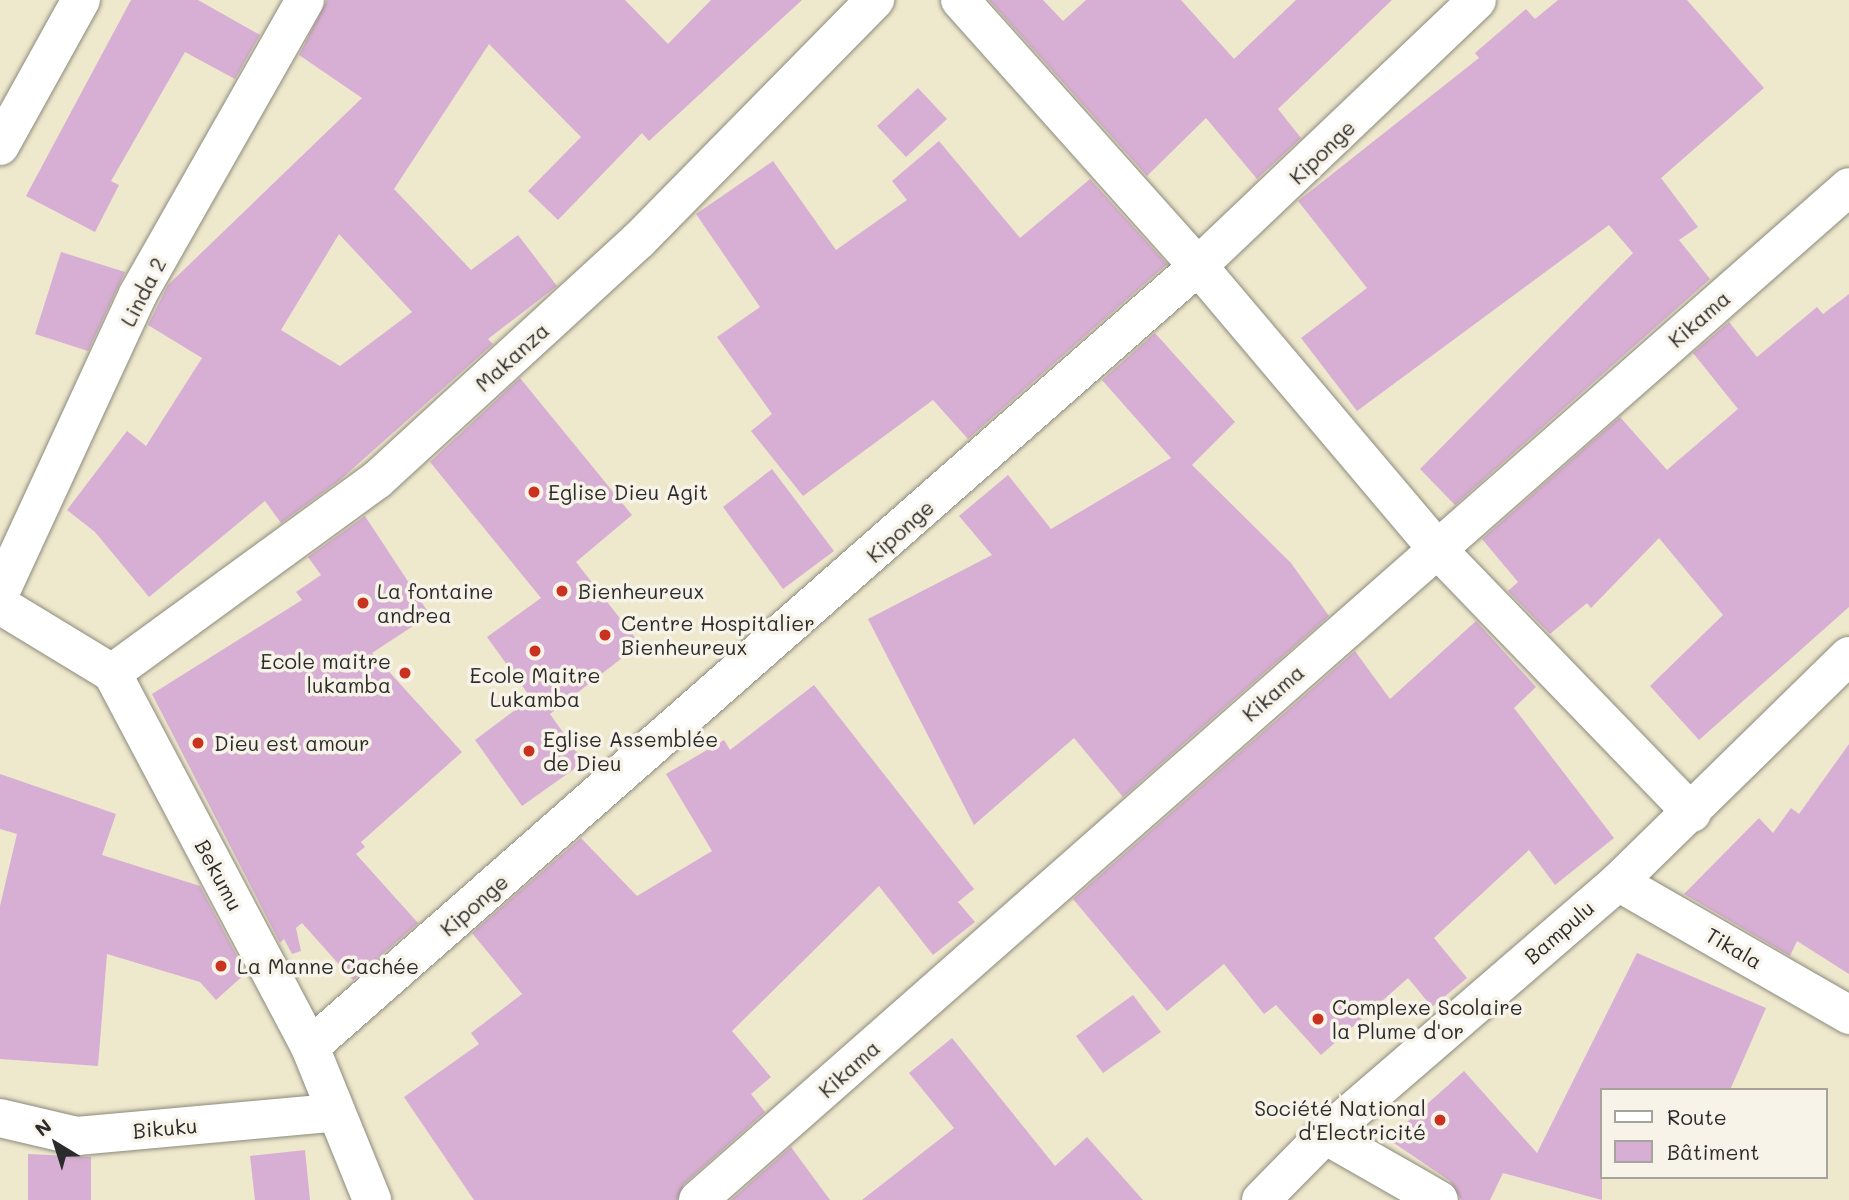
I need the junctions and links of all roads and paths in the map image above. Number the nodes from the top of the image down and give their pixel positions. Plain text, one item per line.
1 (81, 0) edge
2 (305, 0) edge
3 (876, 0) edge
4 (960, 0) edge
5 (1477, 0) edge
6 (0, 146) edge
7 (1849, 187) edge
8 (1198, 266) junction
9 (1437, 549) junction
10 (0, 593) edge
11 (0, 605) edge
12 (1843, 672) edge
13 (113, 673) junction
14 (1692, 813) junction
15 (1618, 882) junction
16 (1849, 1015) edge
17 (310, 1047) junction
18 (332, 1113) junction
19 (0, 1118) edge
20 (1325, 1135) junction
21 (372, 1200) edge
22 (698, 1200) edge
23 (1261, 1200) edge
24 (1439, 1200) edge

1 - 6 street
2 - 10 street, Linda 2
3 - 13 street, Makanza
4 - 8 street
5 - 8 street, Kiponge
7 - 9 street, Kikama
8 - 9 street
8 - 17 street, Kiponge
9 - 14 street
9 - 22 street, Kikama
11 - 13 street
12 - 14 street, Bampulu
13 - 17 street, Bekumu
14 - 15 street, Bampulu
15 - 16 street, Tikala
15 - 20 street, Bampulu
17 - 18 street, Bekumu
18 - 19 street, Bikuku
18 - 21 street, Bekumu
20 - 23 street, Bampulu
20 - 24 street

